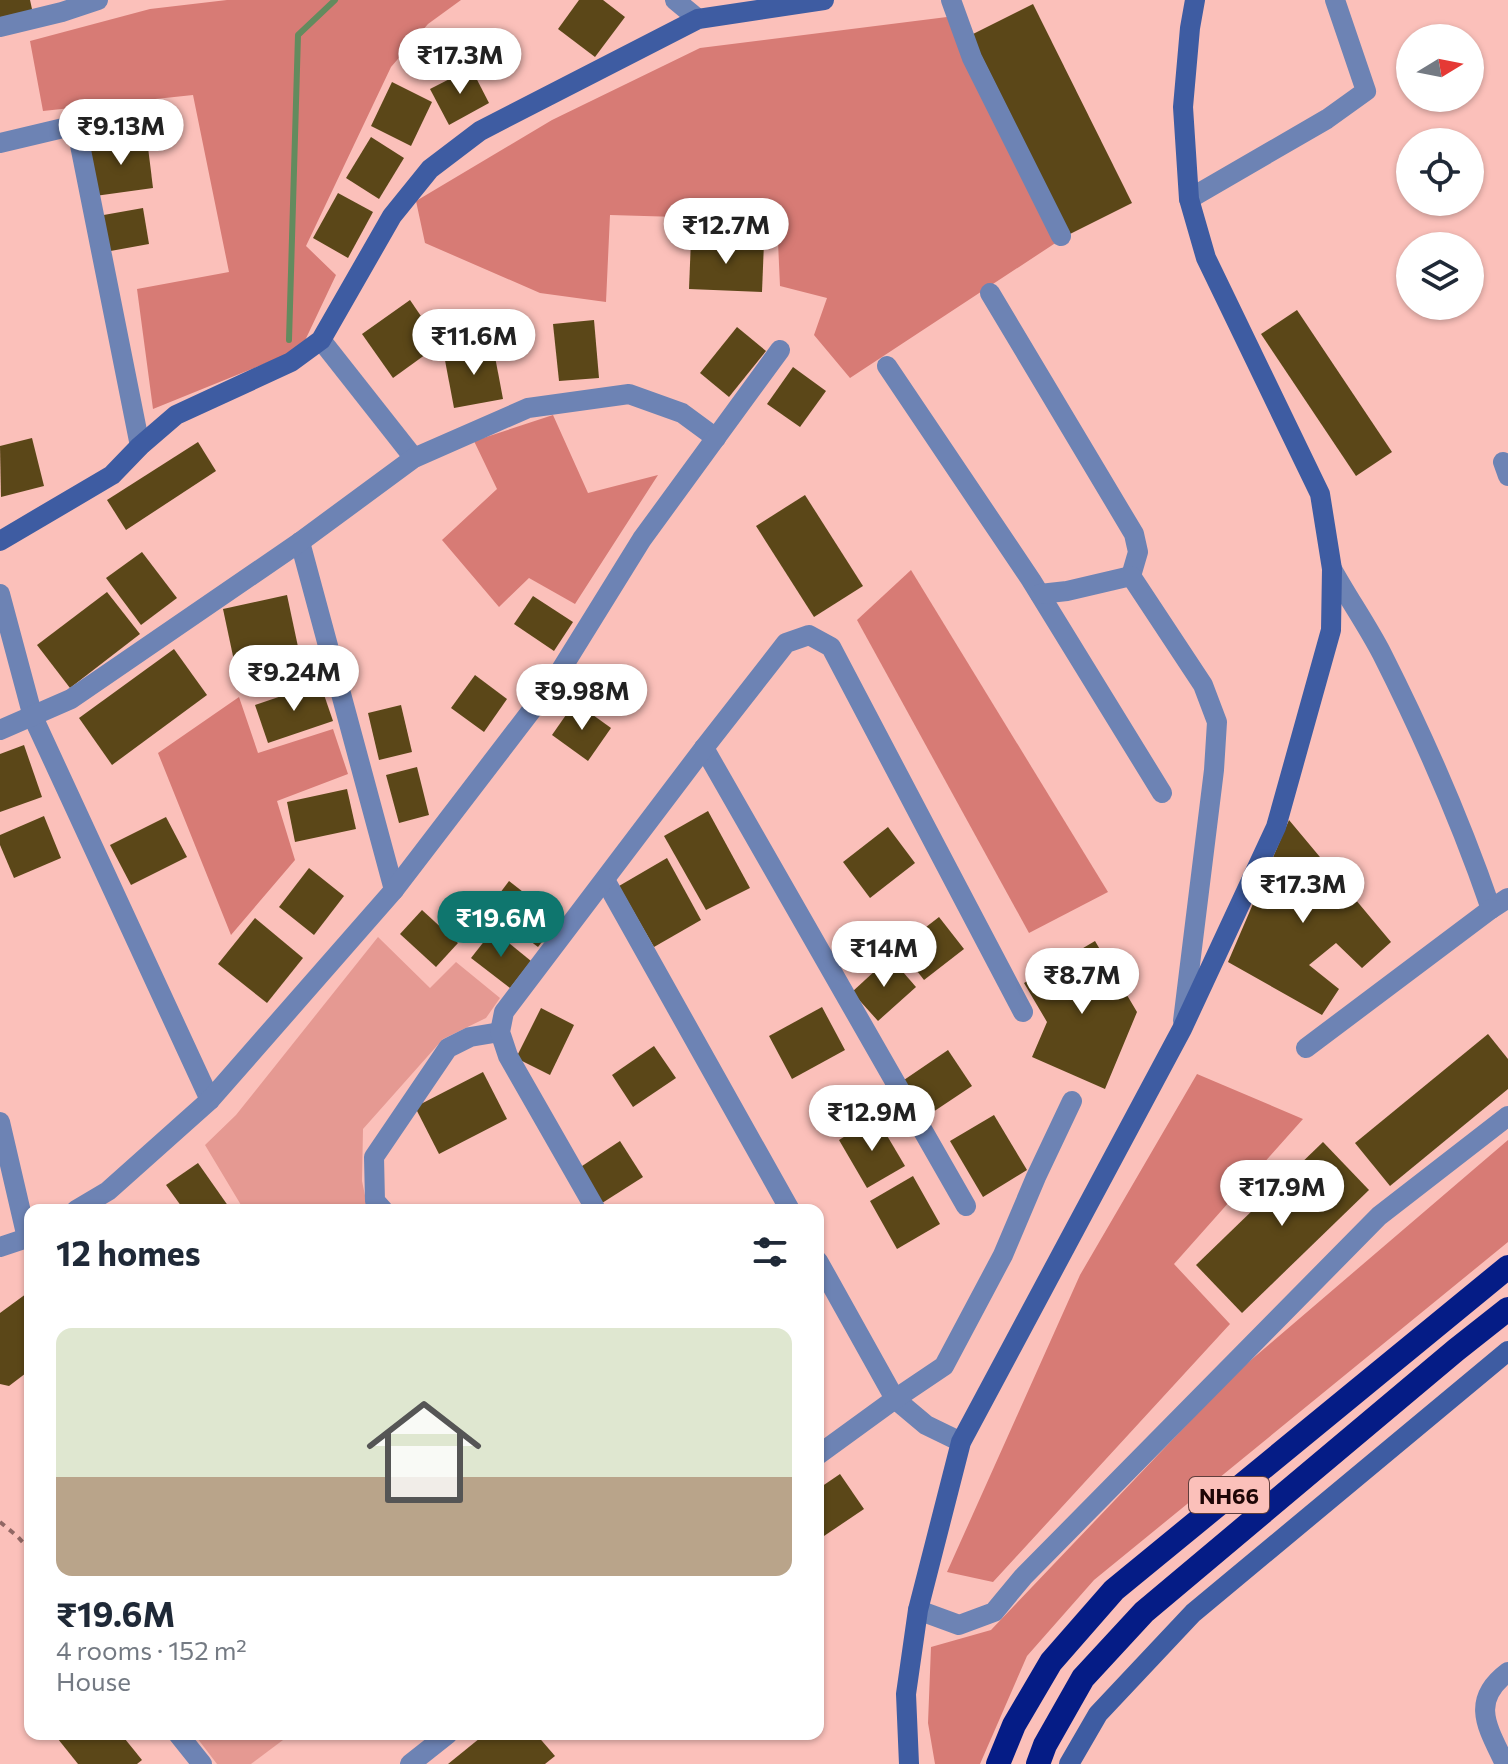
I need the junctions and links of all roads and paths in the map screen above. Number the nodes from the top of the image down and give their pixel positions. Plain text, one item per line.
1 (98, 0) edge
2 (675, 0) edge
3 (824, 0) edge
4 (951, 0) edge
5 (1195, 0) edge
6 (1335, 0) edge
7 (61, 6) edge
8 (698, 19) junction
9 (0, 27) edge
10 (0, 143) edge
11 (1189, 199) junction
12 (1061, 236) dead end
13 (990, 293) dead end
14 (321, 340) junction
15 (780, 350) dead end
16 (887, 366) dead end
17 (716, 438) junction
18 (140, 446) junction
19 (414, 458) junction
20 (0, 541) edge
21 (300, 542) junction
22 (1332, 569) junction
23 (1131, 576) junction
24 (0, 594) edge
25 (1040, 594) junction
26 (33, 717) junction
27 (0, 730) edge
28 (704, 748) junction
29 (1162, 793) dead end
30 (605, 880) junction
31 (394, 890) junction
32 (1499, 904) edge
33 (1023, 1012) dead end
34 (1182, 1029) junction
35 (500, 1032) junction
36 (1306, 1048) dead end
37 (210, 1100) junction
38 (1072, 1101) dead end
39 (1508, 1116) edge
40 (0, 1122) edge
41 (86, 1204) edge
42 (378, 1204) edge
43 (593, 1204) edge
44 (787, 1204) edge
45 (966, 1206) dead end
46 (24, 1218) edge
47 (24, 1240) edge
48 (0, 1247) edge
49 (1508, 1267) edge
50 (824, 1272) edge
51 (1508, 1309) edge
52 (1508, 1351) edge
53 (895, 1399) junction
54 (961, 1442) junction
55 (824, 1451) edge
56 (0, 1522) edge
57 (24, 1544) edge
58 (918, 1610) junction
59 (1508, 1672) edge
60 (183, 1740) edge
61 (440, 1740) edge
62 (202, 1764) edge
63 (410, 1764) edge
64 (909, 1764) edge
65 (998, 1764) edge
66 (1038, 1764) edge
67 (1069, 1764) edge
68 (1505, 1764) edge

1 - 7 street
2 - 8 street
3 - 8 main road
4 - 12 street
5 - 11 main road
6 - 11 street
7 - 9 street
8 - 14 main road
10 - 18 street
11 - 22 main road
13 - 23 street
14 - 18 main road
14 - 19 street
15 - 17 street
16 - 25 street
17 - 19 street
17 - 31 street
18 - 20 main road
19 - 21 street
21 - 26 street
21 - 31 street
22 - 32 street
22 - 34 main road
23 - 25 street
23 - 34 street
24 - 26 street
25 - 29 street
26 - 27 street
26 - 37 street
28 - 30 street
28 - 33 street
28 - 45 street
30 - 35 street
30 - 44 street
31 - 37 street
32 - 36 street
34 - 54 main road
35 - 42 street
35 - 43 street
37 - 41 street
38 - 53 street
39 - 58 street
40 - 46 street
47 - 48 street
49 - 65 highway, NH66
50 - 53 street
51 - 66 highway, NH66
52 - 67 main road
53 - 54 street
53 - 55 street
54 - 58 main road
56 - 57 path
58 - 64 main road
59 - 68 street
60 - 62 street
61 - 63 street

